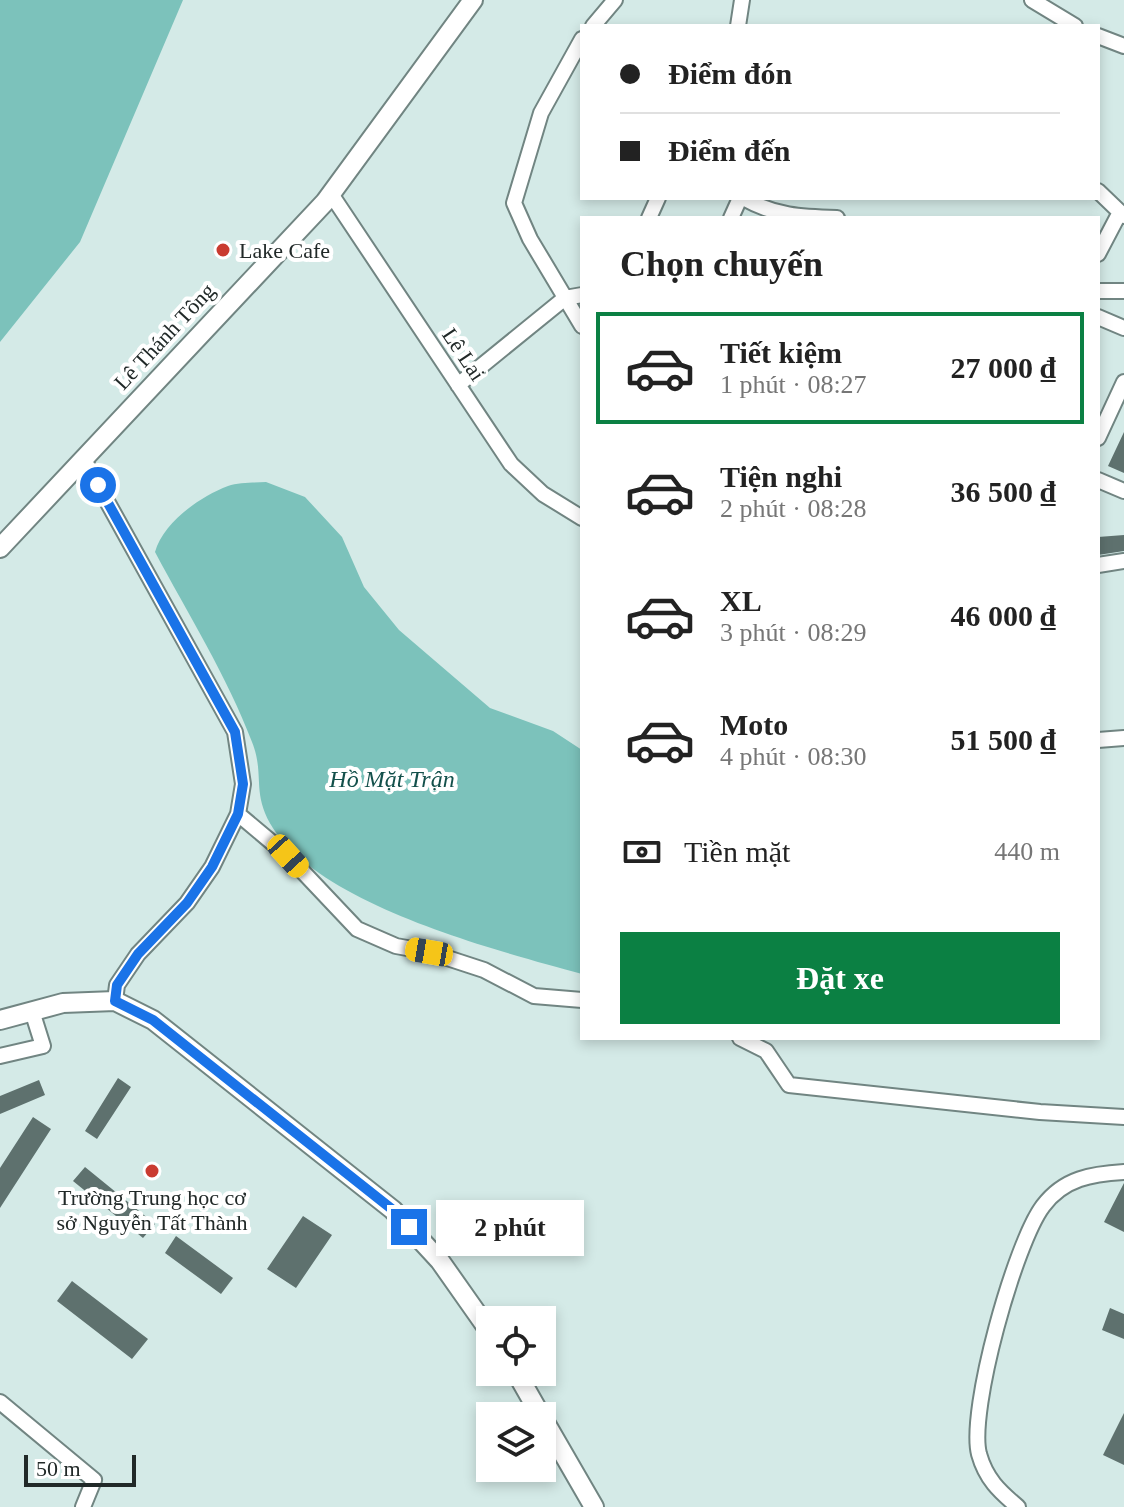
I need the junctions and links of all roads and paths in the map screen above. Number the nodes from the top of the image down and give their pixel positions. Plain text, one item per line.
1 (473, 0) edge
2 (615, 0) edge
3 (742, 0) edge
4 (1032, 0) edge
5 (595, 24) edge
6 (738, 24) edge
7 (1072, 24) edge
8 (1100, 37) edge
9 (580, 43) edge
10 (1124, 46) edge
11 (1100, 193) edge
12 (331, 194) junction
13 (745, 200) edge
14 (1121, 215) edge
15 (804, 216) edge
16 (1100, 251) edge
17 (1100, 291) edge
18 (1124, 291) edge
19 (580, 295) edge
20 (565, 298) junction
21 (1100, 318) edge
22 (580, 323) edge
23 (1124, 328) edge
24 (1124, 382) edge
25 (458, 385) junction
26 (1120, 399) edge
27 (1100, 434) edge
28 (83, 458) junction
29 (1100, 481) edge
30 (1124, 491) edge
31 (580, 517) edge
32 (0, 548) edge
33 (1124, 561) edge
34 (1100, 565) edge
35 (1124, 738) edge
36 (1100, 740) edge
37 (238, 814) junction
38 (580, 1000) edge
39 (115, 1001) junction
40 (32, 1011) junction
41 (0, 1020) edge
42 (744, 1040) edge
43 (0, 1056) edge
44 (1124, 1117) edge
45 (1124, 1172) edge
46 (476, 1312) edge
47 (0, 1402) edge
48 (556, 1440) edge
49 (83, 1507) edge
50 (594, 1507) edge
51 (1018, 1507) edge

1 - 12 main road, Lê Thánh Tông
2 - 5 street
3 - 6 street
4 - 7 street
8 - 10 street
9 - 20 street
11 - 14 street
12 - 25 street, Lê Lai
12 - 28 main road, Lê Thánh Tông
13 - 15 street
14 - 16 street
17 - 18 street
19 - 20 street
20 - 22 street
20 - 25 street
21 - 23 street
24 - 26 street
25 - 31 street, Lê Lai
26 - 27 street
28 - 32 main road, Lê Thánh Tông
28 - 37 street
29 - 30 street
33 - 34 street
35 - 36 street
37 - 38 street
37 - 39 street
39 - 40 main road
39 - 46 main road
40 - 41 main road
40 - 43 street
42 - 44 street
45 - 51 street
47 - 49 street
48 - 50 main road

